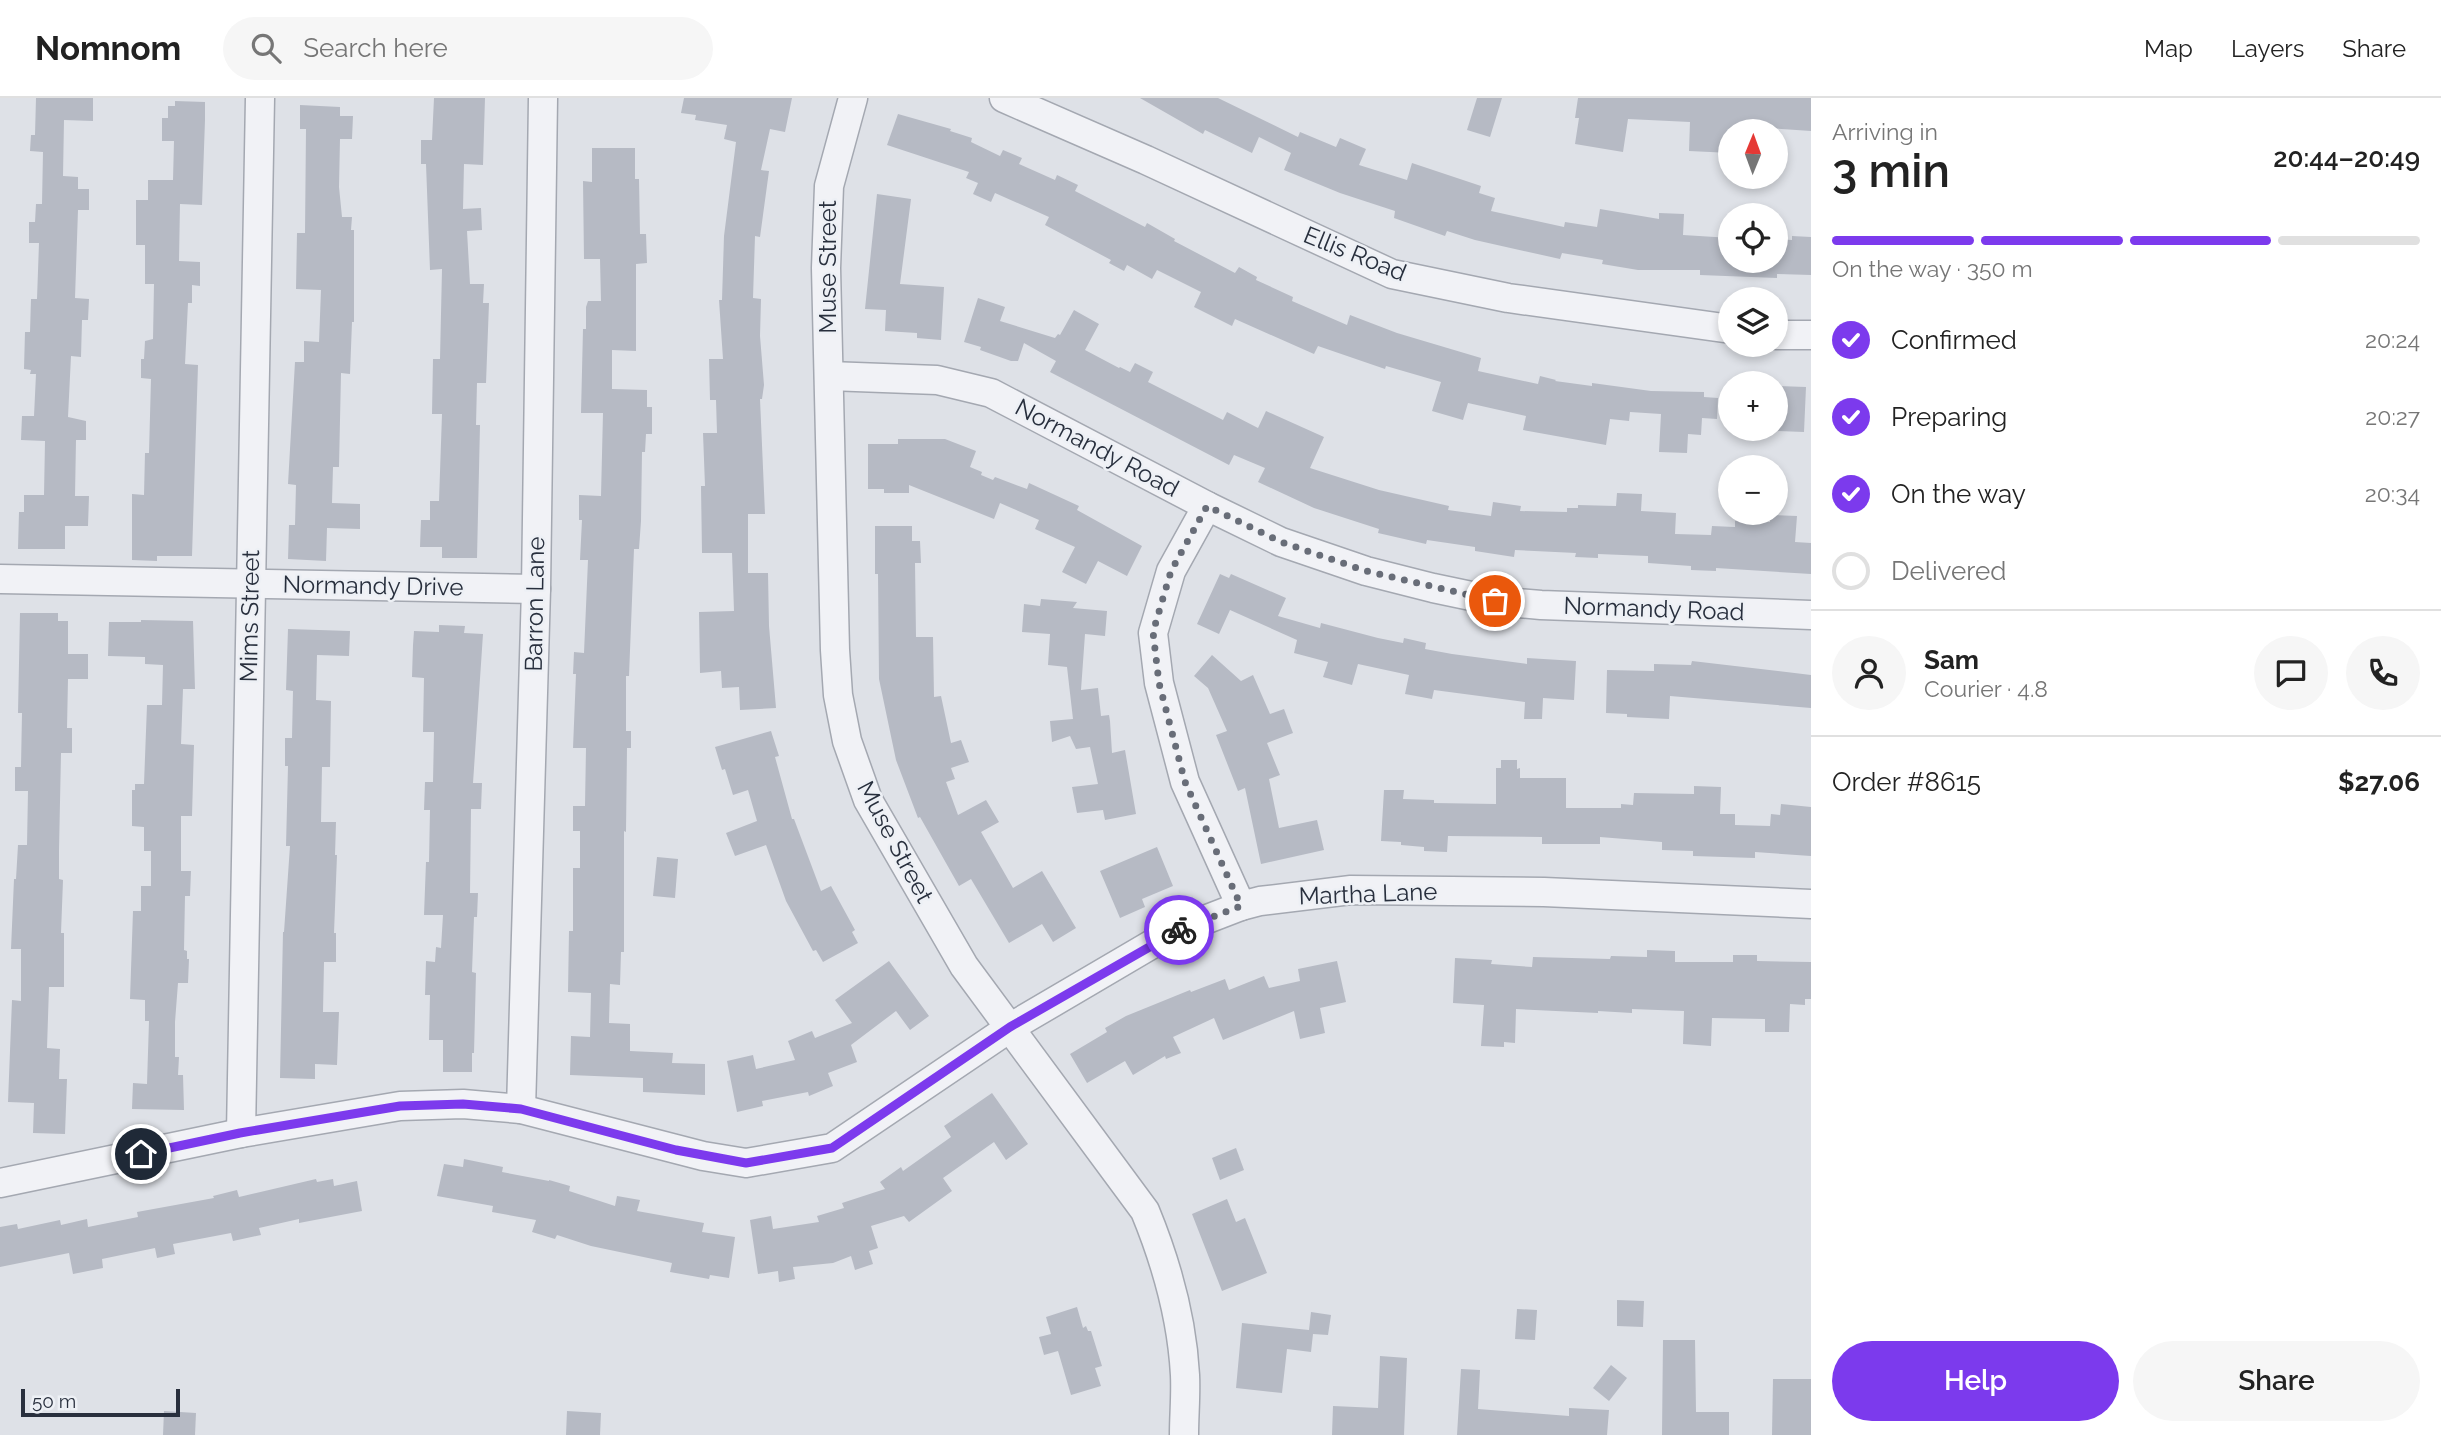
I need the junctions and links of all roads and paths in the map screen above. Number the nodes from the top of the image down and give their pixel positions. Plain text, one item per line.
1 (260, 98) edge
2 (543, 98) edge
3 (853, 98) edge
4 (1004, 98) edge
5 (1718, 327) edge
6 (1788, 335) edge
7 (1811, 335) edge
8 (829, 376) junction
9 (1207, 506) junction
10 (0, 579) edge
11 (251, 584) junction
12 (536, 589) junction
13 (1811, 615) edge
14 (1811, 904) edge
15 (1241, 906) junction
16 (1010, 1027) junction
17 (521, 1109) junction
18 (240, 1133) junction
19 (0, 1183) edge
20 (1184, 1435) edge

1 - 11 street, Mims Street
2 - 12 street, Barron Lane
3 - 8 street, Muse Street
4 - 5 street, Ellis Road
6 - 7 street
8 - 9 street, Normandy Road
8 - 16 street, Muse Street
9 - 13 street, Normandy Road
9 - 15 street
10 - 11 street, Normandy Drive
11 - 12 street, Normandy Drive
11 - 18 street, Mims Street
12 - 17 street, Barron Lane
14 - 15 street, Martha Lane
15 - 16 street, Martha Lane
16 - 17 street, Martha Lane
16 - 20 street, Muse Street
17 - 18 street, Martha Lane
18 - 19 street, Martha Lane

